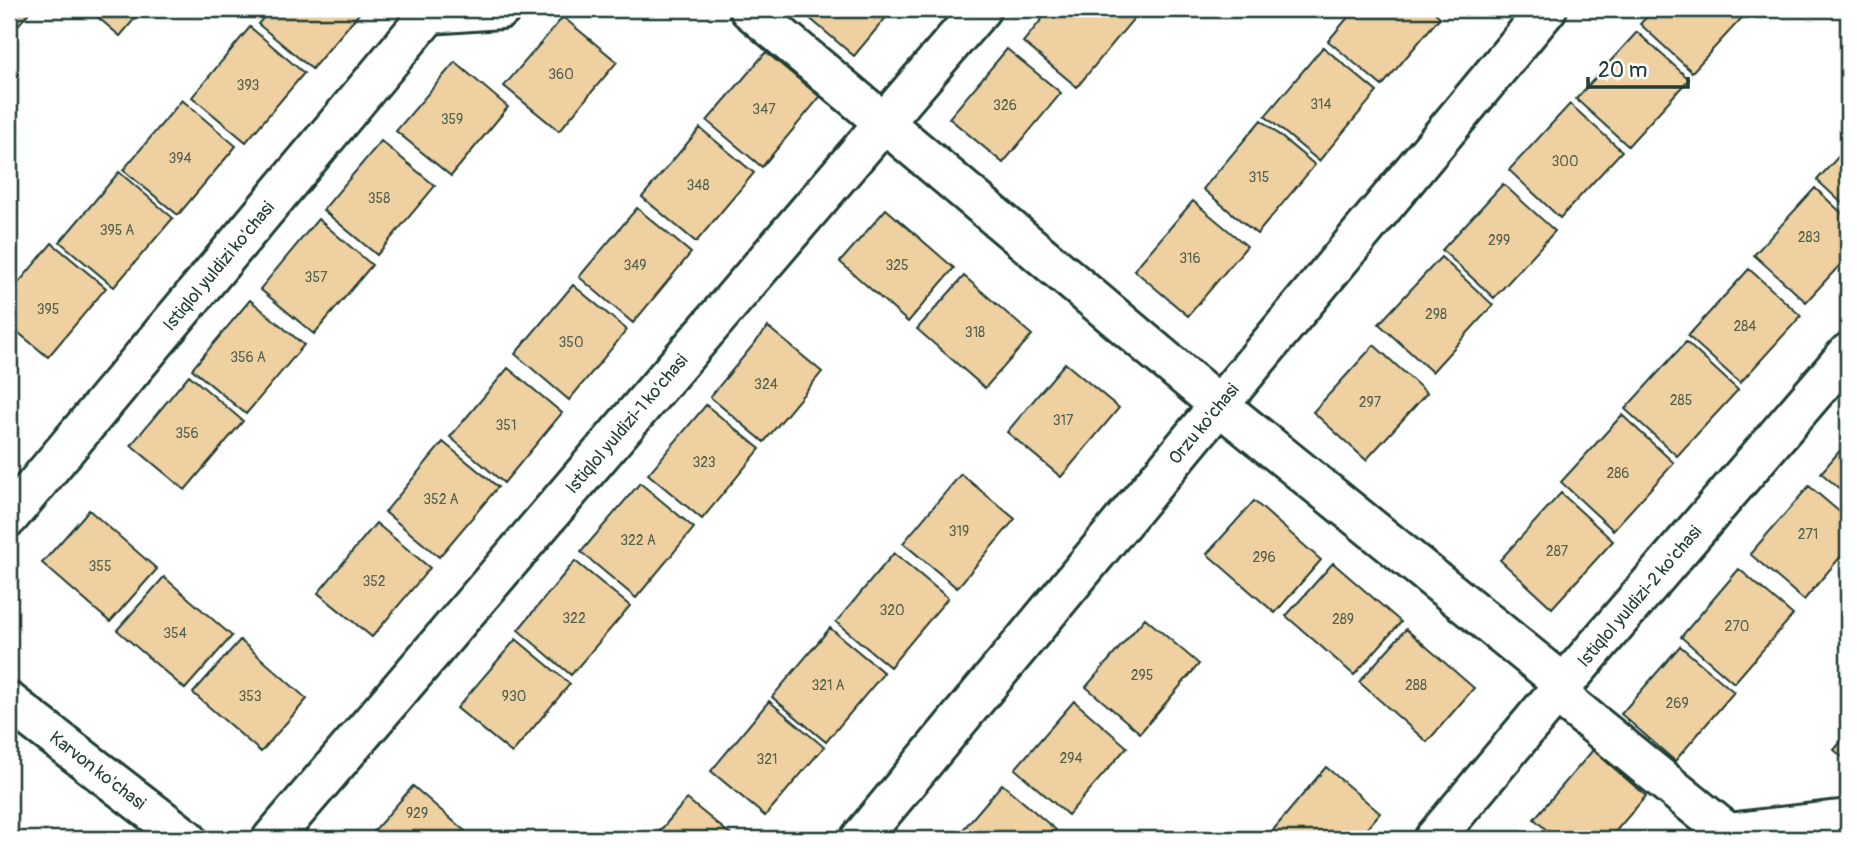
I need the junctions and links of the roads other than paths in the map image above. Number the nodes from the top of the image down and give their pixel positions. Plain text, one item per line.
1 (501, 9) edge
2 (749, 9) edge
3 (981, 9) edge
4 (1547, 9) edge
5 (429, 11) edge
6 (885, 122) junction
7 (1848, 354) edge
8 (1219, 405) junction
9 (9, 517) edge
10 (1560, 688) junction
11 (9, 702) edge
12 (1848, 819) edge
13 (1728, 836) edge
14 (187, 839) edge
15 (272, 839) edge
16 (860, 839) edge
17 (1434, 839) edge

1 - 5 street
2 - 6 street
3 - 6 street, Istiqlol yuldizi-1 ko'chasi
4 - 8 street, Orzu ko'chasi
5 - 9 street, Istiqlol yuldizi ko'chasi
6 - 8 street
6 - 15 street, Istiqlol yuldizi-1 ko'chasi
7 - 10 street, Istiqlol yuldizi-2 ko'chasi
8 - 10 street
8 - 16 street, Orzu ko'chasi
10 - 13 street
10 - 17 street, Istiqlol yuldizi-2 ko'chasi
11 - 14 street, Karvon ko'chasi
12 - 13 street

